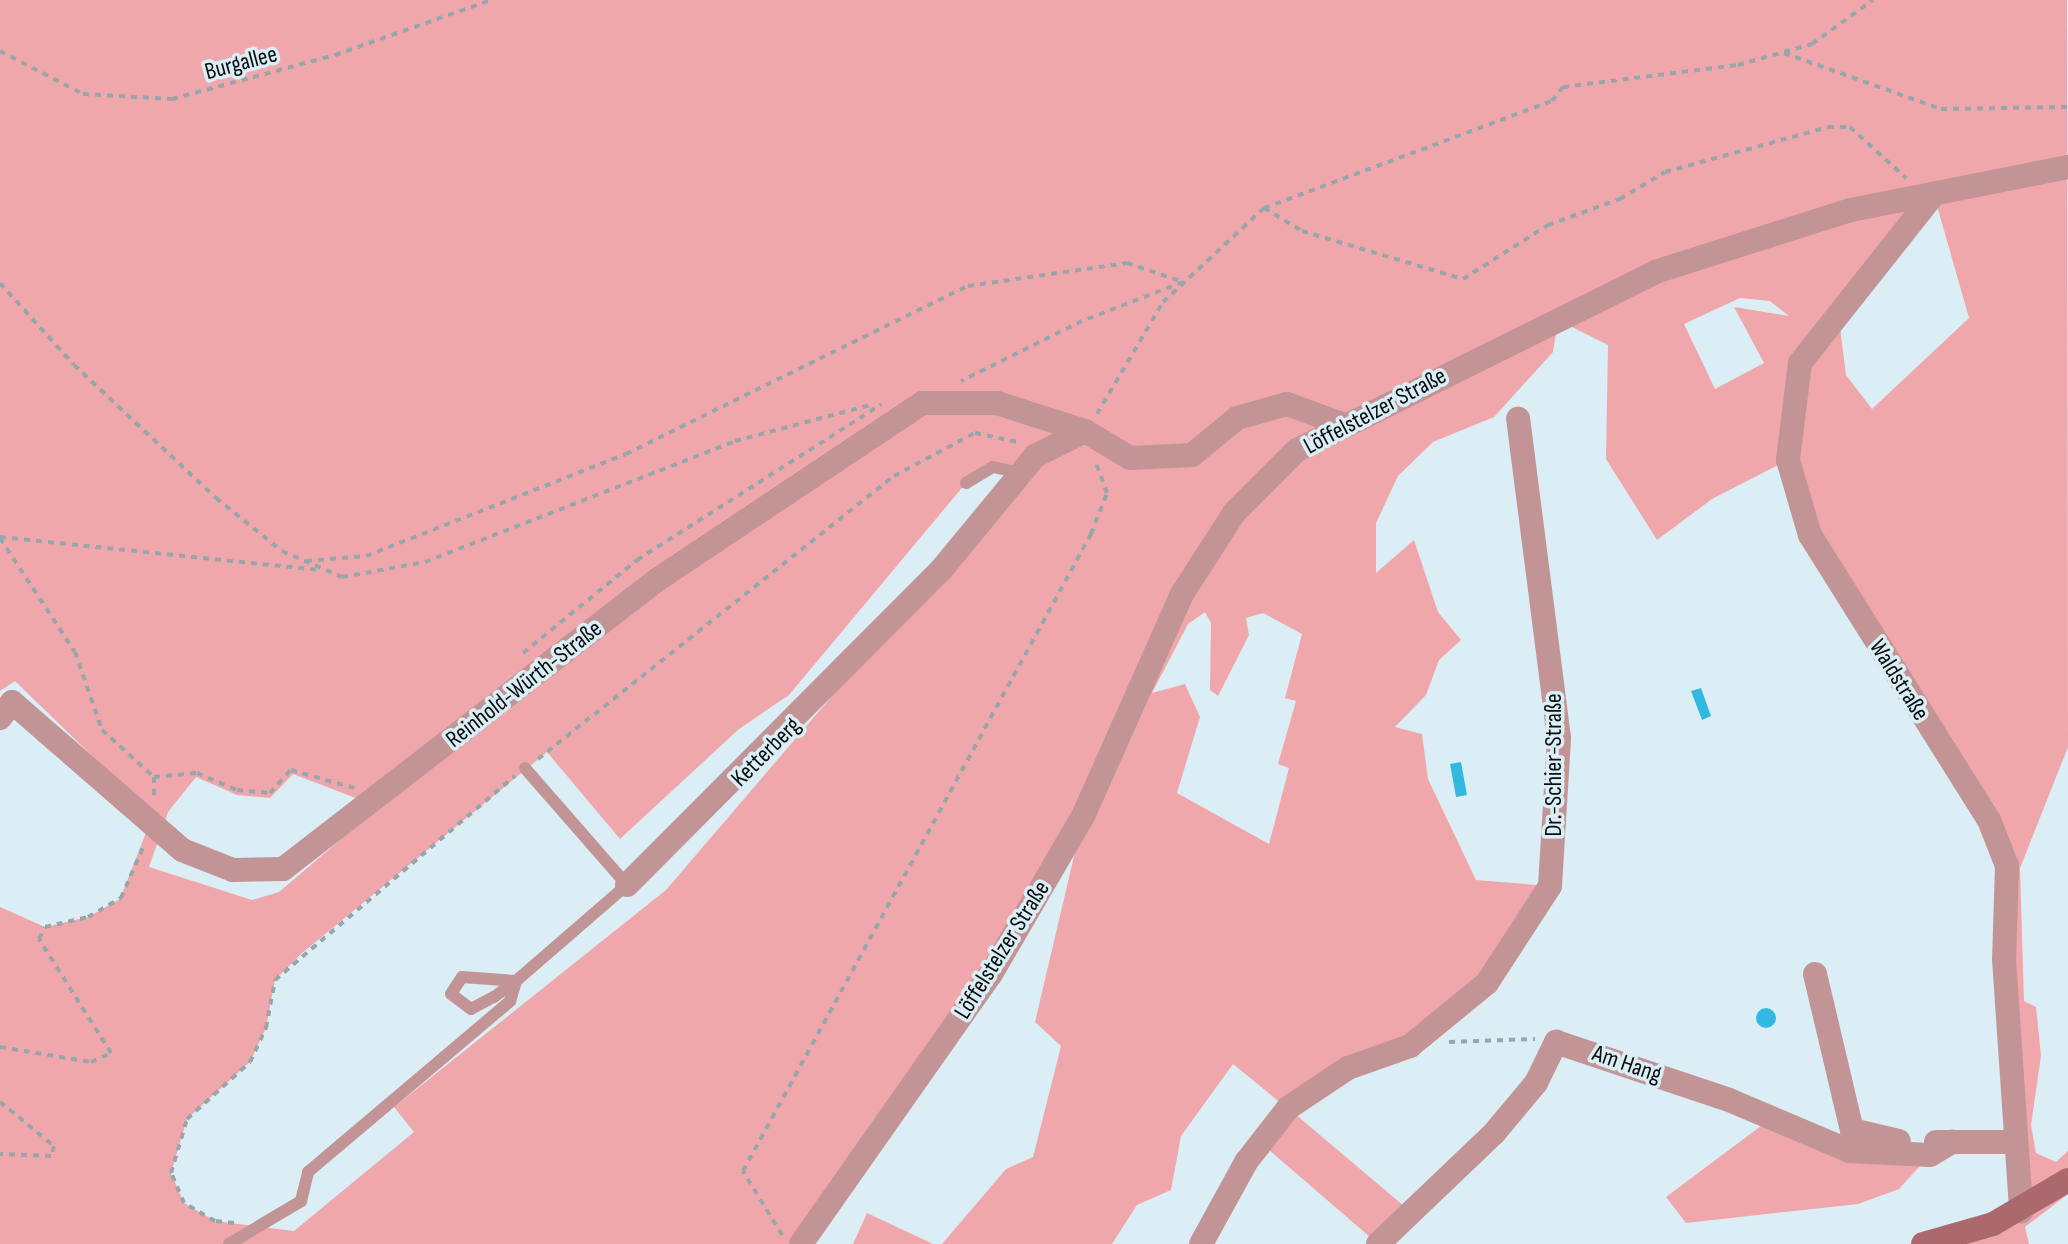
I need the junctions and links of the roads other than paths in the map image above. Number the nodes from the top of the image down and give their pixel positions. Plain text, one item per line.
1 (2068, 167) edge
2 (1929, 195) junction
3 (1518, 419) dead end
4 (1342, 424) junction
5 (1085, 431) junction
6 (1022, 473) junction
7 (966, 483) dead end
8 (0, 718) edge
9 (525, 768) dead end
10 (627, 885) junction
11 (1815, 974) dead end
12 (516, 981) junction
13 (1952, 1142) junction
14 (2012, 1142) junction
15 (2068, 1180) edge
16 (2021, 1211) junction
17 (229, 1244) edge
18 (801, 1244) edge
19 (1201, 1244) edge
20 (1378, 1244) edge
21 (1923, 1244) edge

1 - 2 street, Löffelstelzer Straße
2 - 4 street, Löffelstelzer Straße
2 - 14 street, Waldstraße
3 - 19 street, Dr.-Schier-Straße
4 - 5 street
4 - 18 street, Löffelstelzer Straße
5 - 6 street, Ketterberg
5 - 8 street, Reinhold-Würth-Straße
6 - 7 lane
6 - 10 street, Ketterberg
9 - 10 lane
10 - 12 lane, Ketterberg
11 - 13 street, Am Hang
12 - 12 lane
12 - 17 lane, Ketterberg
13 - 14 street, Am Hang
13 - 20 street, Am Hang
14 - 16 street, Waldstraße
15 - 16 street
16 - 21 street

